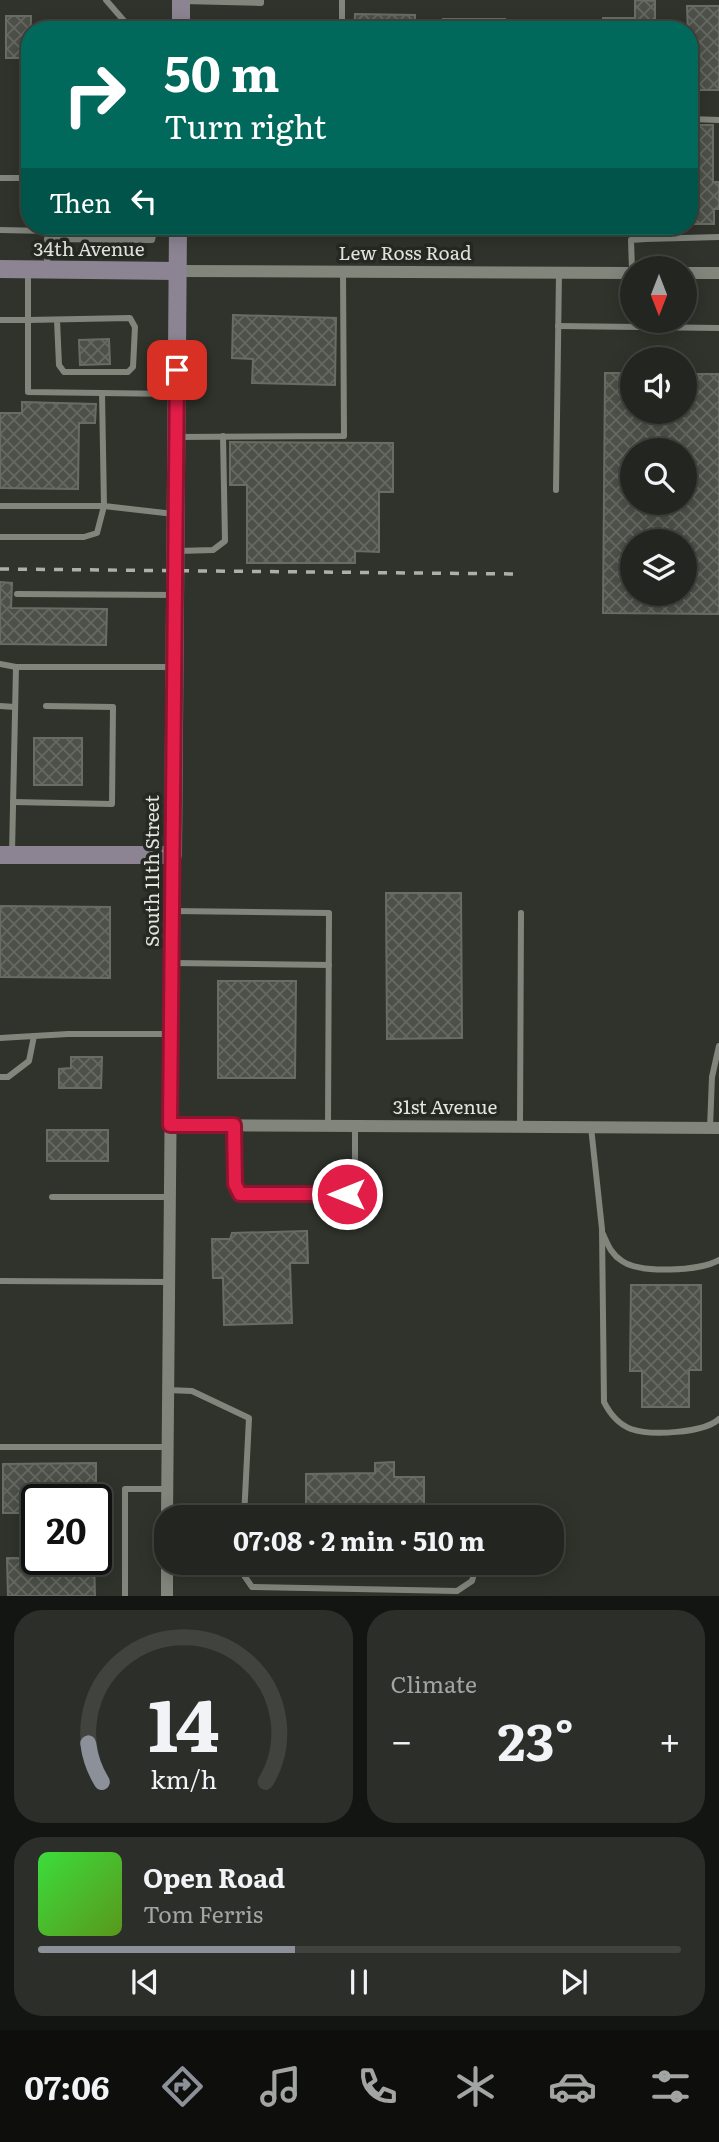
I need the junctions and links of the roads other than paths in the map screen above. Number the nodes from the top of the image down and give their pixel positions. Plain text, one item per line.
1 (106, 0) edge
2 (261, 0) edge
3 (342, 0) edge
4 (181, 1) edge
5 (124, 21) edge
6 (181, 21) edge
7 (342, 21) edge
8 (698, 119) edge
9 (719, 120) edge
10 (0, 178) edge
11 (21, 178) edge
12 (21, 229) edge
13 (0, 230) edge
14 (47, 235) edge
15 (153, 235) edge
16 (178, 235) edge
17 (646, 235) edge
18 (719, 237) edge
19 (47, 239) junction
20 (646, 239) junction
21 (632, 256) edge
22 (0, 270) edge
23 (28, 270) junction
24 (47, 270) junction
25 (177, 271) junction
26 (343, 271) junction
27 (620, 272) edge
28 (559, 273) junction
29 (697, 273) edge
30 (719, 273) edge
31 (0, 320) edge
32 (28, 320) junction
33 (57, 320) junction
34 (558, 326) junction
35 (719, 328) edge
36 (102, 393) junction
37 (177, 394) junction
38 (223, 436) junction
39 (176, 437) junction
40 (556, 490) dead end
41 (0, 506) edge
42 (104, 506) junction
43 (176, 514) junction
44 (0, 537) edge
45 (176, 551) junction
46 (17, 594) dead end
47 (175, 595) junction
48 (0, 664) edge
49 (16, 667) junction
50 (175, 667) junction
51 (0, 706) edge
52 (46, 706) dead end
53 (15, 707) junction
54 (13, 802) junction
55 (6, 855) edge
56 (173, 855) junction
57 (173, 911) junction
58 (521, 913) dead end
59 (172, 963) junction
60 (329, 965) junction
61 (171, 1034) junction
62 (34, 1036) junction
63 (0, 1038) edge
64 (719, 1046) edge
65 (0, 1077) edge
66 (170, 1125) junction
67 (234, 1125) junction
68 (328, 1126) junction
69 (355, 1126) junction
70 (520, 1127) junction
71 (591, 1127) junction
72 (715, 1128) edge
73 (52, 1197) dead end
74 (170, 1197) junction
75 (601, 1229) junction
76 (719, 1259) edge
77 (0, 1281) edge
78 (169, 1282) junction
79 (168, 1390) junction
80 (719, 1419) edge
81 (0, 1447) edge
82 (168, 1447) junction
83 (168, 1489) junction
84 (167, 1505) edge
85 (245, 1505) edge
86 (167, 1575) edge
87 (244, 1575) edge
88 (474, 1575) edge
89 (125, 1596) edge
90 (167, 1596) edge

1 - 5 lane
2 - 4 lane
3 - 7 lane
4 - 6 street
8 - 9 lane
10 - 11 lane
12 - 13 lane
14 - 19 lane
15 - 19 lane
16 - 25 street, South 11th Street
17 - 20 lane
18 - 20 lane
19 - 24 lane
20 - 21 lane
22 - 23 street, 34th Avenue
23 - 24 street, 34th Avenue
23 - 32 lane
24 - 25 street, 34th Avenue
25 - 26 street, Lew Ross Road
25 - 37 street, South 11th Street
26 - 28 street, Lew Ross Road
26 - 38 lane
27 - 28 street, Lew Ross Road
28 - 34 lane
29 - 30 street
31 - 32 lane
32 - 33 lane
32 - 36 lane
33 - 33 lane
34 - 35 lane
34 - 40 lane
36 - 37 lane
36 - 42 lane
37 - 39 street, South 11th Street
38 - 39 lane
38 - 45 lane
39 - 43 street, South 11th Street
41 - 42 lane
42 - 43 lane
42 - 44 lane
43 - 45 street, South 11th Street
45 - 47 street, South 11th Street
46 - 47 lane
47 - 50 street, South 11th Street
48 - 49 lane
49 - 50 lane
49 - 53 lane
50 - 56 street, South 11th Street
51 - 53 lane
52 - 54 lane
53 - 54 lane
54 - 55 lane
55 - 56 street
56 - 57 street, South 11th Street
57 - 59 street, South 11th Street
57 - 60 lane
58 - 70 lane
59 - 60 lane
59 - 61 street, South 11th Street
60 - 68 lane
61 - 62 lane
61 - 66 street, South 11th Street
62 - 63 lane
62 - 65 lane
64 - 72 lane
66 - 67 street, 31st Avenue
66 - 74 street, South 11th Street
67 - 68 street, 31st Avenue
67 - 69 lane
68 - 69 street, 31st Avenue
69 - 70 street, 31st Avenue
70 - 71 street, 31st Avenue
71 - 72 street, 31st Avenue
71 - 75 lane
73 - 74 lane
74 - 78 street, South 11th Street
75 - 76 lane
75 - 80 lane
77 - 78 lane
78 - 79 street, South 11th Street
79 - 82 street, South 11th Street
79 - 85 lane
81 - 82 lane
82 - 83 street, South 11th Street
83 - 84 street, South 11th Street
83 - 89 lane
86 - 90 street
87 - 88 lane

